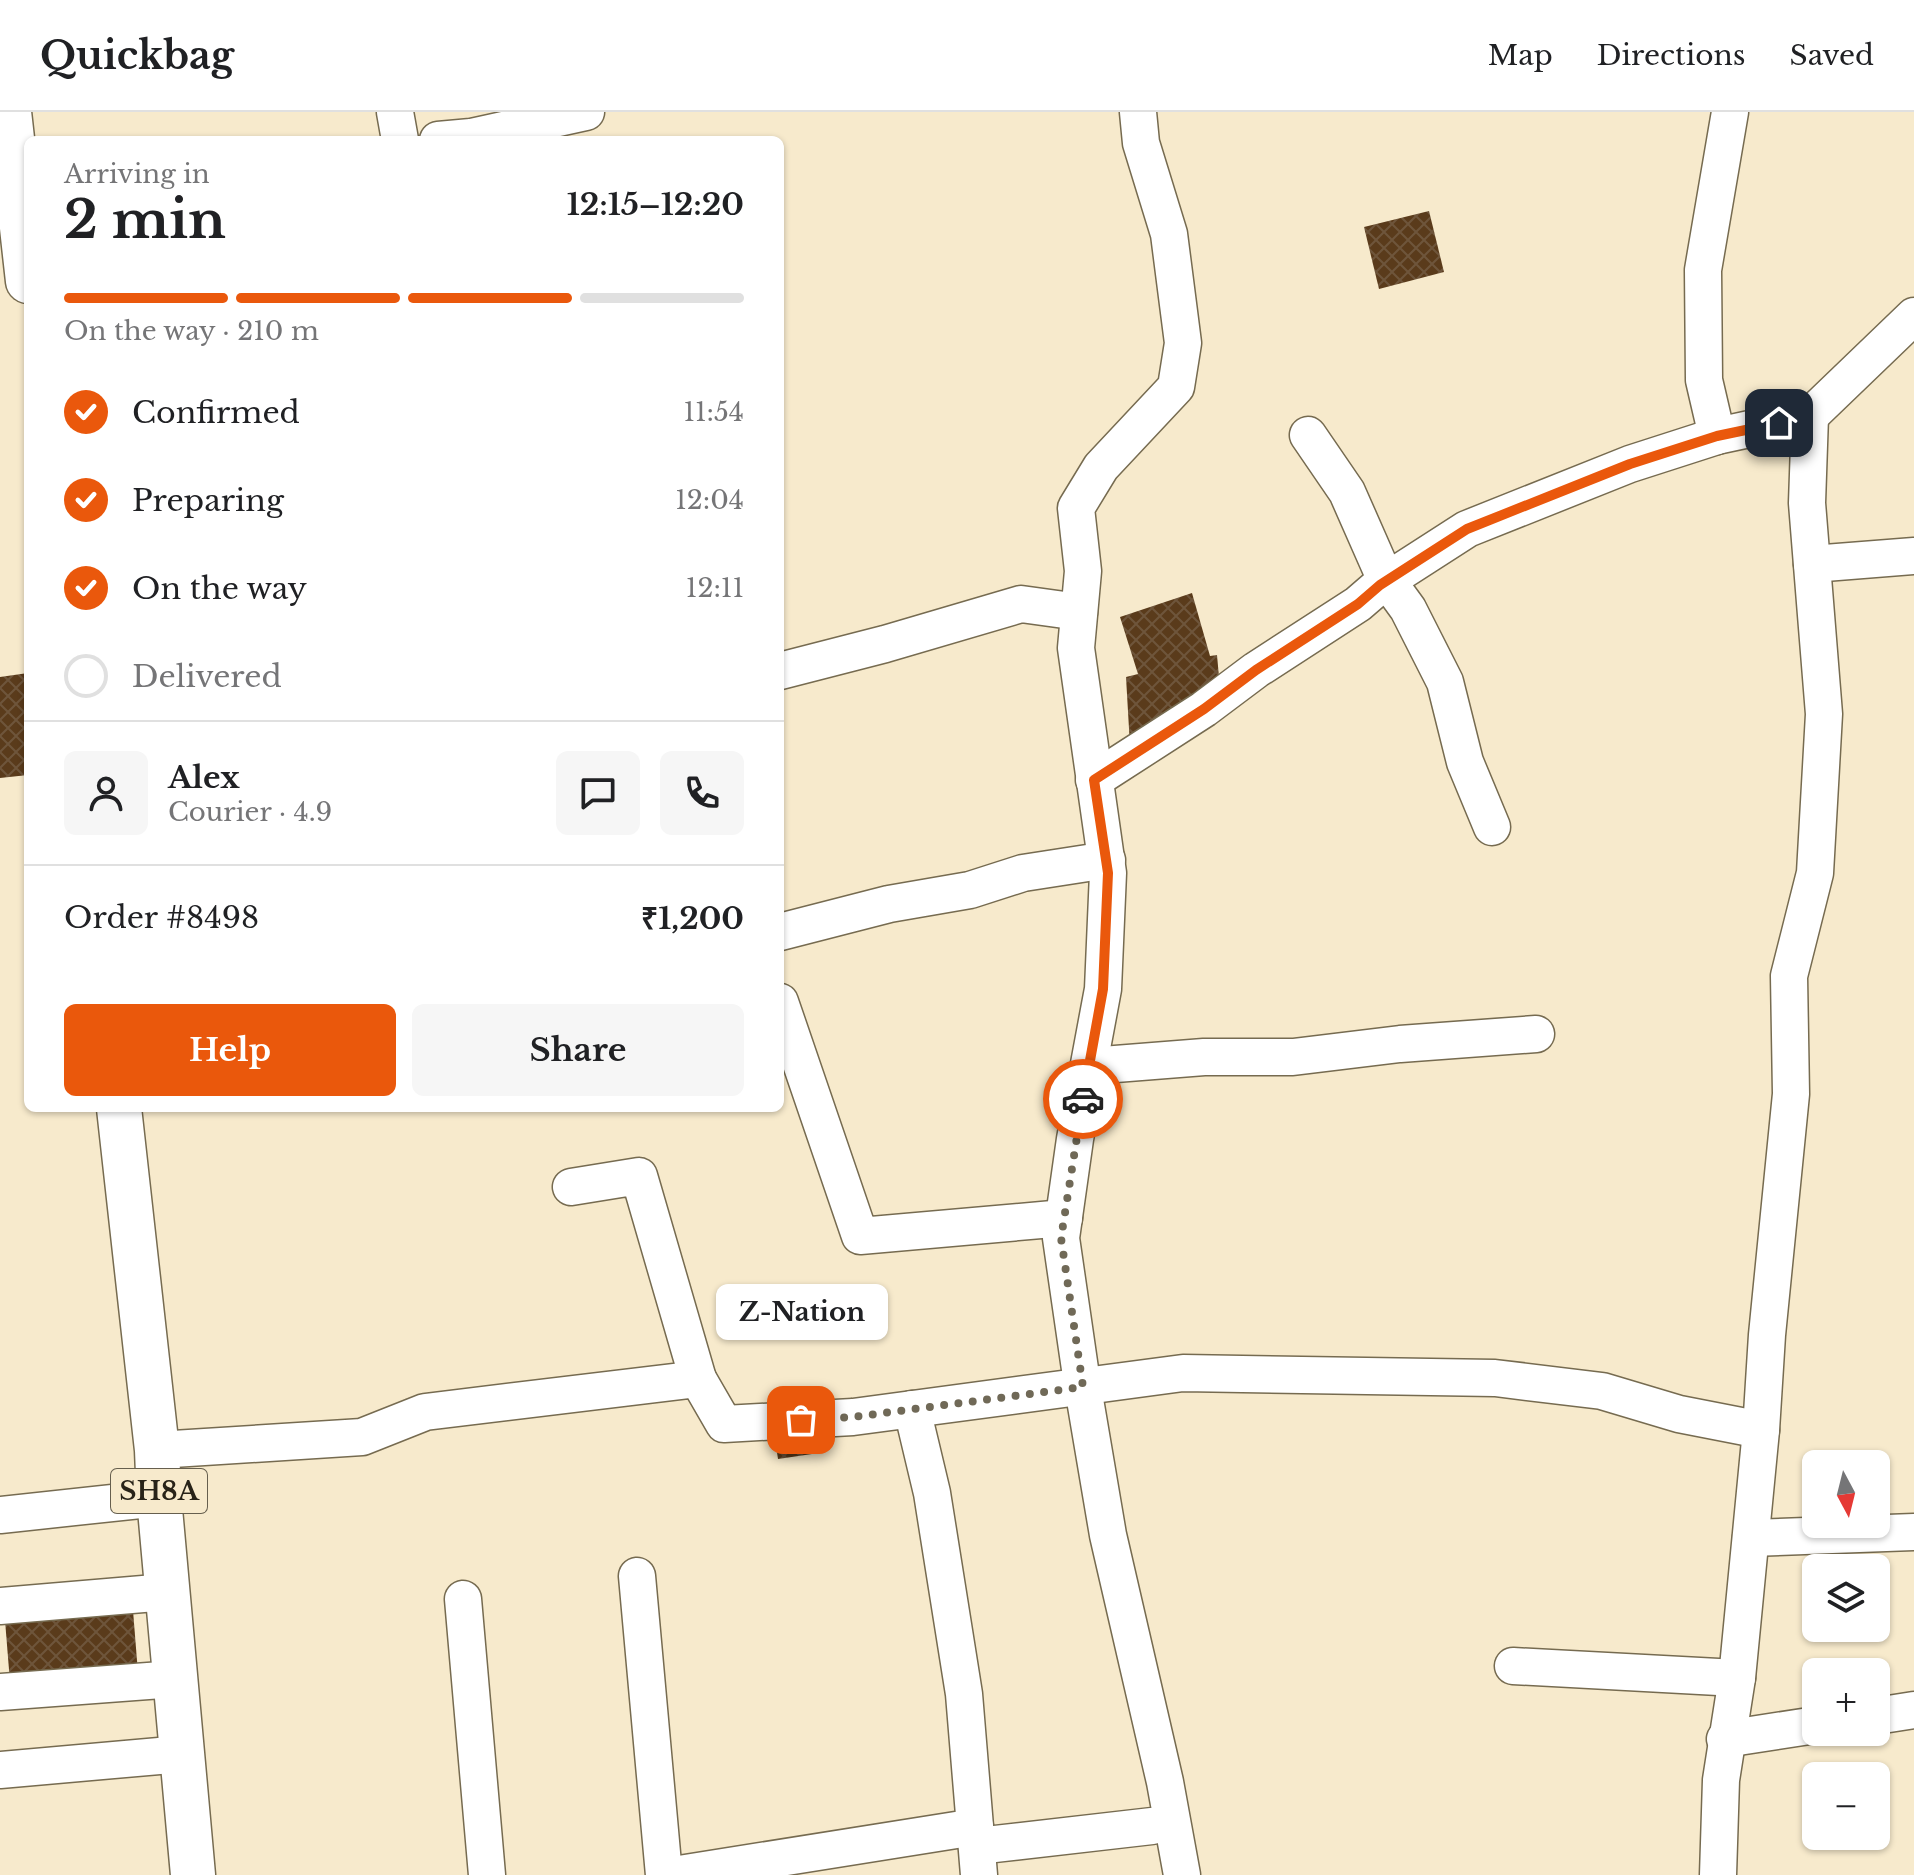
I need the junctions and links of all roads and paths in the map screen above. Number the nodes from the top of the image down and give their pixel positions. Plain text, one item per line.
1 (395, 112) edge
2 (586, 112) edge
3 (1138, 112) edge
4 (1730, 112) edge
5 (6, 114) edge
6 (399, 136) edge
7 (495, 136) edge
8 (24, 251) edge
9 (1912, 324) edge
10 (1810, 416) junction
11 (1308, 435) dead end
12 (1717, 436) junction
13 (1914, 556) edge
14 (1812, 564) junction
15 (1388, 580) junction
16 (1079, 612) junction
17 (784, 670) edge
18 (1094, 780) junction
19 (1492, 827) dead end
20 (1107, 860) junction
21 (784, 931) edge
22 (784, 1014) edge
23 (1536, 1034) dead end
24 (1090, 1066) junction
25 (119, 1112) edge
26 (571, 1187) dead end
27 (1064, 1218) junction
28 (698, 1379) junction
29 (1083, 1387) junction
30 (912, 1409) junction
31 (1761, 1430) junction
32 (157, 1450) junction
33 (159, 1498) junction
34 (0, 1515) edge
35 (1914, 1532) edge
36 (1751, 1538) junction
37 (637, 1576) dead end
38 (167, 1592) junction
39 (463, 1599) dead end
40 (0, 1606) edge
41 (1513, 1666) dead end
42 (1737, 1678) junction
43 (175, 1679) junction
44 (0, 1692) edge
45 (1914, 1710) edge
46 (1890, 1714) edge
47 (1802, 1727) edge
48 (1725, 1739) junction
49 (182, 1754) junction
50 (0, 1770) edge
51 (1152, 1826) dead end
52 (977, 1849) edge
53 (193, 1875) edge
54 (487, 1875) edge
55 (664, 1875) edge
56 (673, 1875) edge
57 (1182, 1875) edge
58 (1718, 1875) edge

1 - 6 street
2 - 7 street
3 - 16 street
4 - 12 street
5 - 8 main road
9 - 10 street
10 - 12 street
10 - 14 street
11 - 15 street
12 - 15 street
13 - 14 street
14 - 31 street
15 - 18 street
15 - 19 street
16 - 17 street
16 - 18 street
18 - 20 street
20 - 21 street
20 - 24 street
22 - 27 street
23 - 24 street
24 - 27 street
25 - 32 main road, SH8A
26 - 28 street
27 - 29 street
28 - 30 street
28 - 32 street
29 - 30 street
29 - 31 street
29 - 57 street
30 - 52 street
31 - 36 street
32 - 33 main road, SH8A
33 - 34 street
33 - 38 main road, SH8A
35 - 36 street
36 - 42 street
37 - 55 street
38 - 40 street
38 - 43 main road, SH8A
39 - 54 street
41 - 42 street
42 - 48 street
43 - 44 street
43 - 49 main road, SH8A
45 - 46 street
47 - 48 street
48 - 58 street
49 - 50 street
49 - 53 main road, SH8A
51 - 52 street
52 - 56 street

